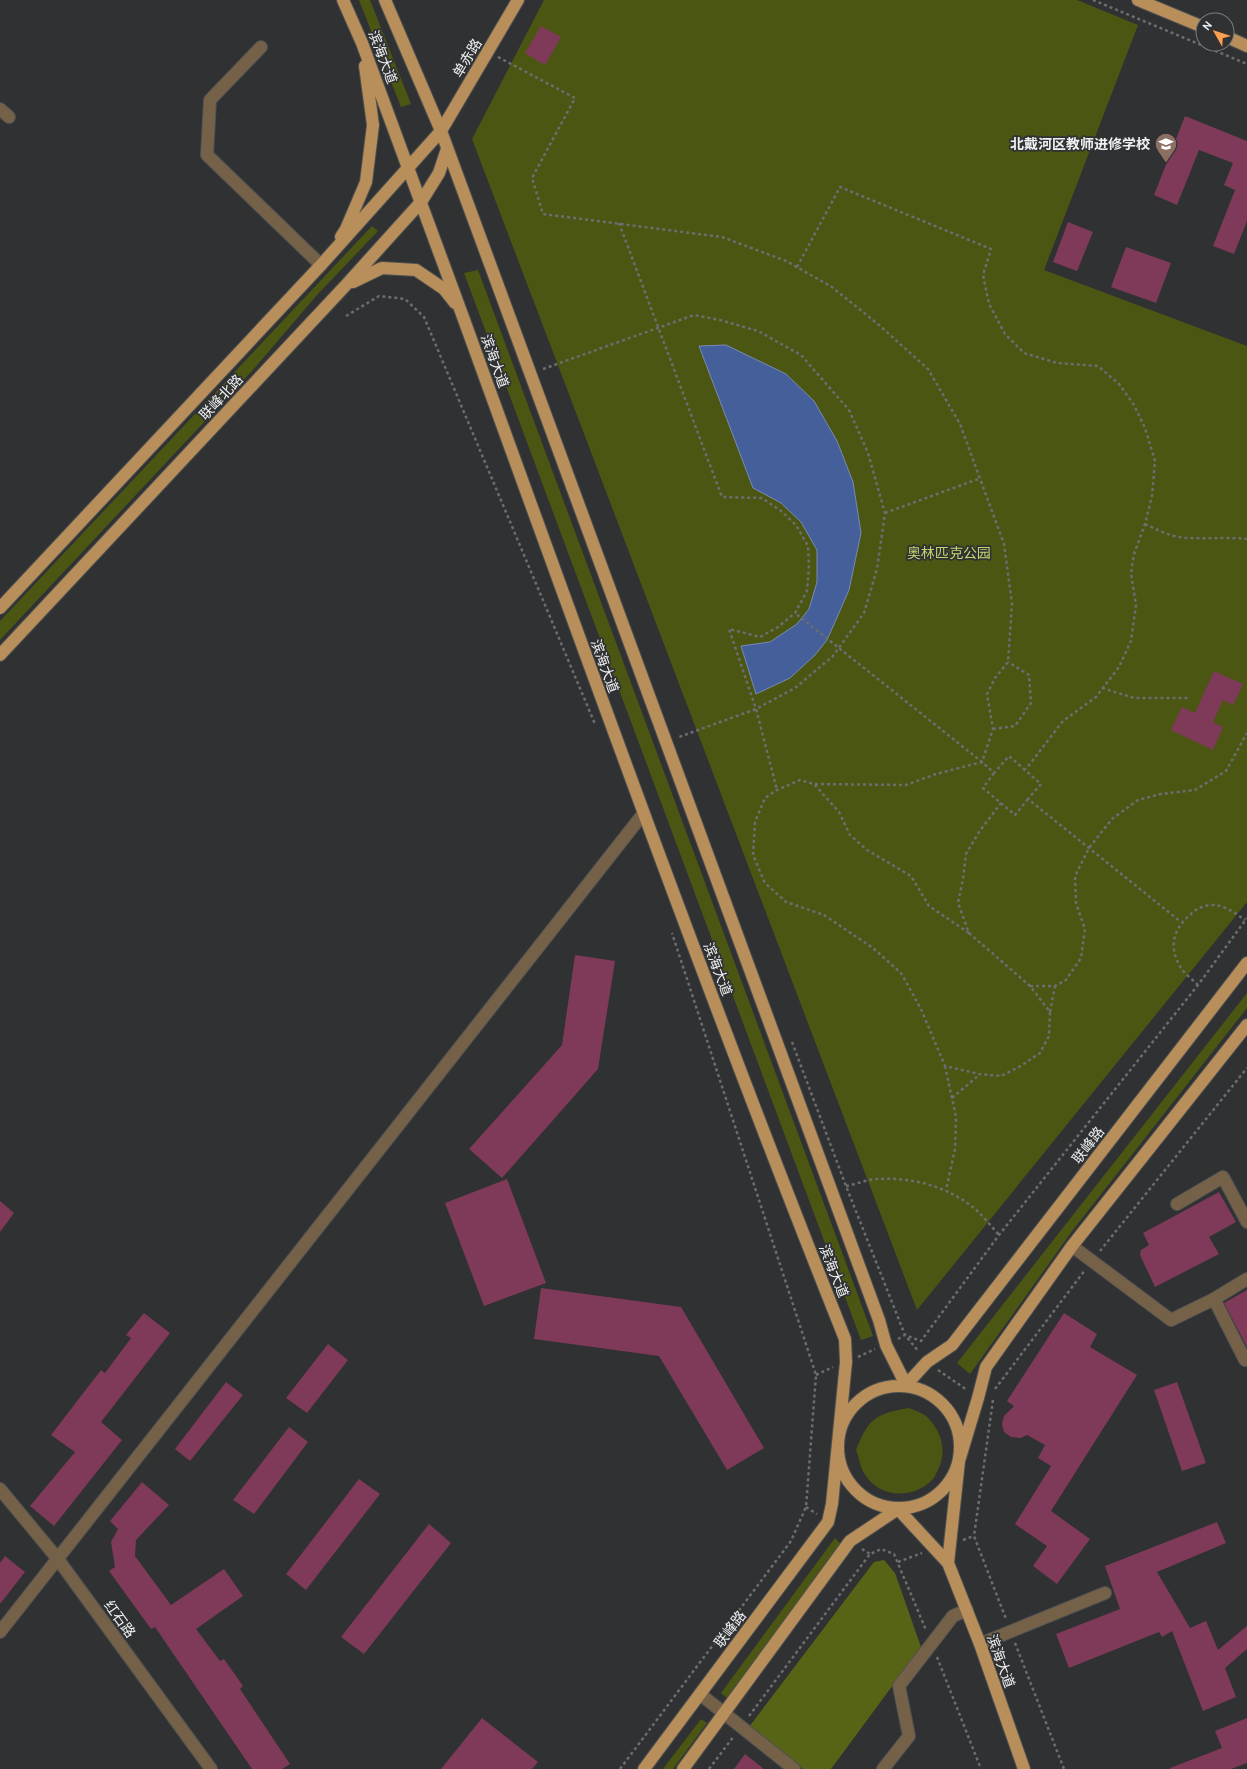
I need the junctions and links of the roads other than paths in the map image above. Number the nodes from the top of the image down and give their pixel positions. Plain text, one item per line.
1 (343, 0) edge
2 (385, 0) edge
3 (518, 0) edge
4 (1138, 0) edge
5 (1195, 24) edge
6 (1235, 41) edge
7 (362, 43) junction
8 (1247, 46) edge
9 (261, 47) dead end
10 (441, 131) junction
11 (448, 149) junction
12 (408, 169) junction
13 (421, 202) junction
14 (321, 265) junction
15 (346, 285) junction
16 (461, 311) junction
17 (0, 608) edge
18 (0, 654) edge
19 (643, 814) junction
20 (1247, 963) edge
21 (1247, 1025) edge
22 (1177, 1204) dead end
23 (1247, 1222) edge
24 (1072, 1246) junction
25 (1247, 1278) edge
26 (1214, 1299) junction
27 (1245, 1360) dead end
28 (906, 1385) junction
29 (837, 1444) junction
30 (959, 1461) junction
31 (0, 1489) edge
32 (898, 1509) junction
33 (57, 1558) junction
34 (948, 1563) junction
35 (1105, 1593) dead end
36 (967, 1610) junction
37 (0, 1632) edge
38 (980, 1644) junction
39 (700, 1694) junction
40 (724, 1714) junction
41 (211, 1769) edge
42 (644, 1769) edge
43 (683, 1769) edge
44 (794, 1769) edge
45 (883, 1769) edge
46 (1024, 1769) edge

1 - 7 main road, 滨海大道
2 - 10 main road, 滨海大道
3 - 10 main road, 单赤路
4 - 5 main road
6 - 8 main road
7 - 12 main road, 滨海大道
7 - 14 main road
9 - 14 street
10 - 11 main road, 滨海大道
10 - 12 main road, 联峰北路
11 - 13 main road, 联峰北路
11 - 28 main road, 滨海大道
12 - 13 main road, 滨海大道
12 - 14 main road, 联峰北路
13 - 15 main road, 联峰北路
13 - 16 main road, 滨海大道
14 - 17 main road, 联峰北路
15 - 16 main road
15 - 18 main road, 联峰北路
16 - 19 main road, 滨海大道
19 - 29 main road, 滨海大道
19 - 33 street
20 - 28 main road, 联峰路
21 - 24 main road
22 - 23 street
24 - 26 street
24 - 30 main road
25 - 26 street
26 - 27 street
28 - 29 main road
28 - 30 main road
29 - 32 main road
29 - 39 main road, 联峰路
30 - 32 main road
30 - 34 main road
31 - 33 street, 红石路
32 - 34 main road
32 - 40 main road
33 - 37 street
33 - 41 street, 红石路
34 - 36 main road, 滨海大道
35 - 38 street
36 - 38 main road, 滨海大道
36 - 45 street
38 - 46 main road, 滨海大道
39 - 40 street
39 - 42 main road, 联峰路
40 - 43 main road
40 - 44 street

